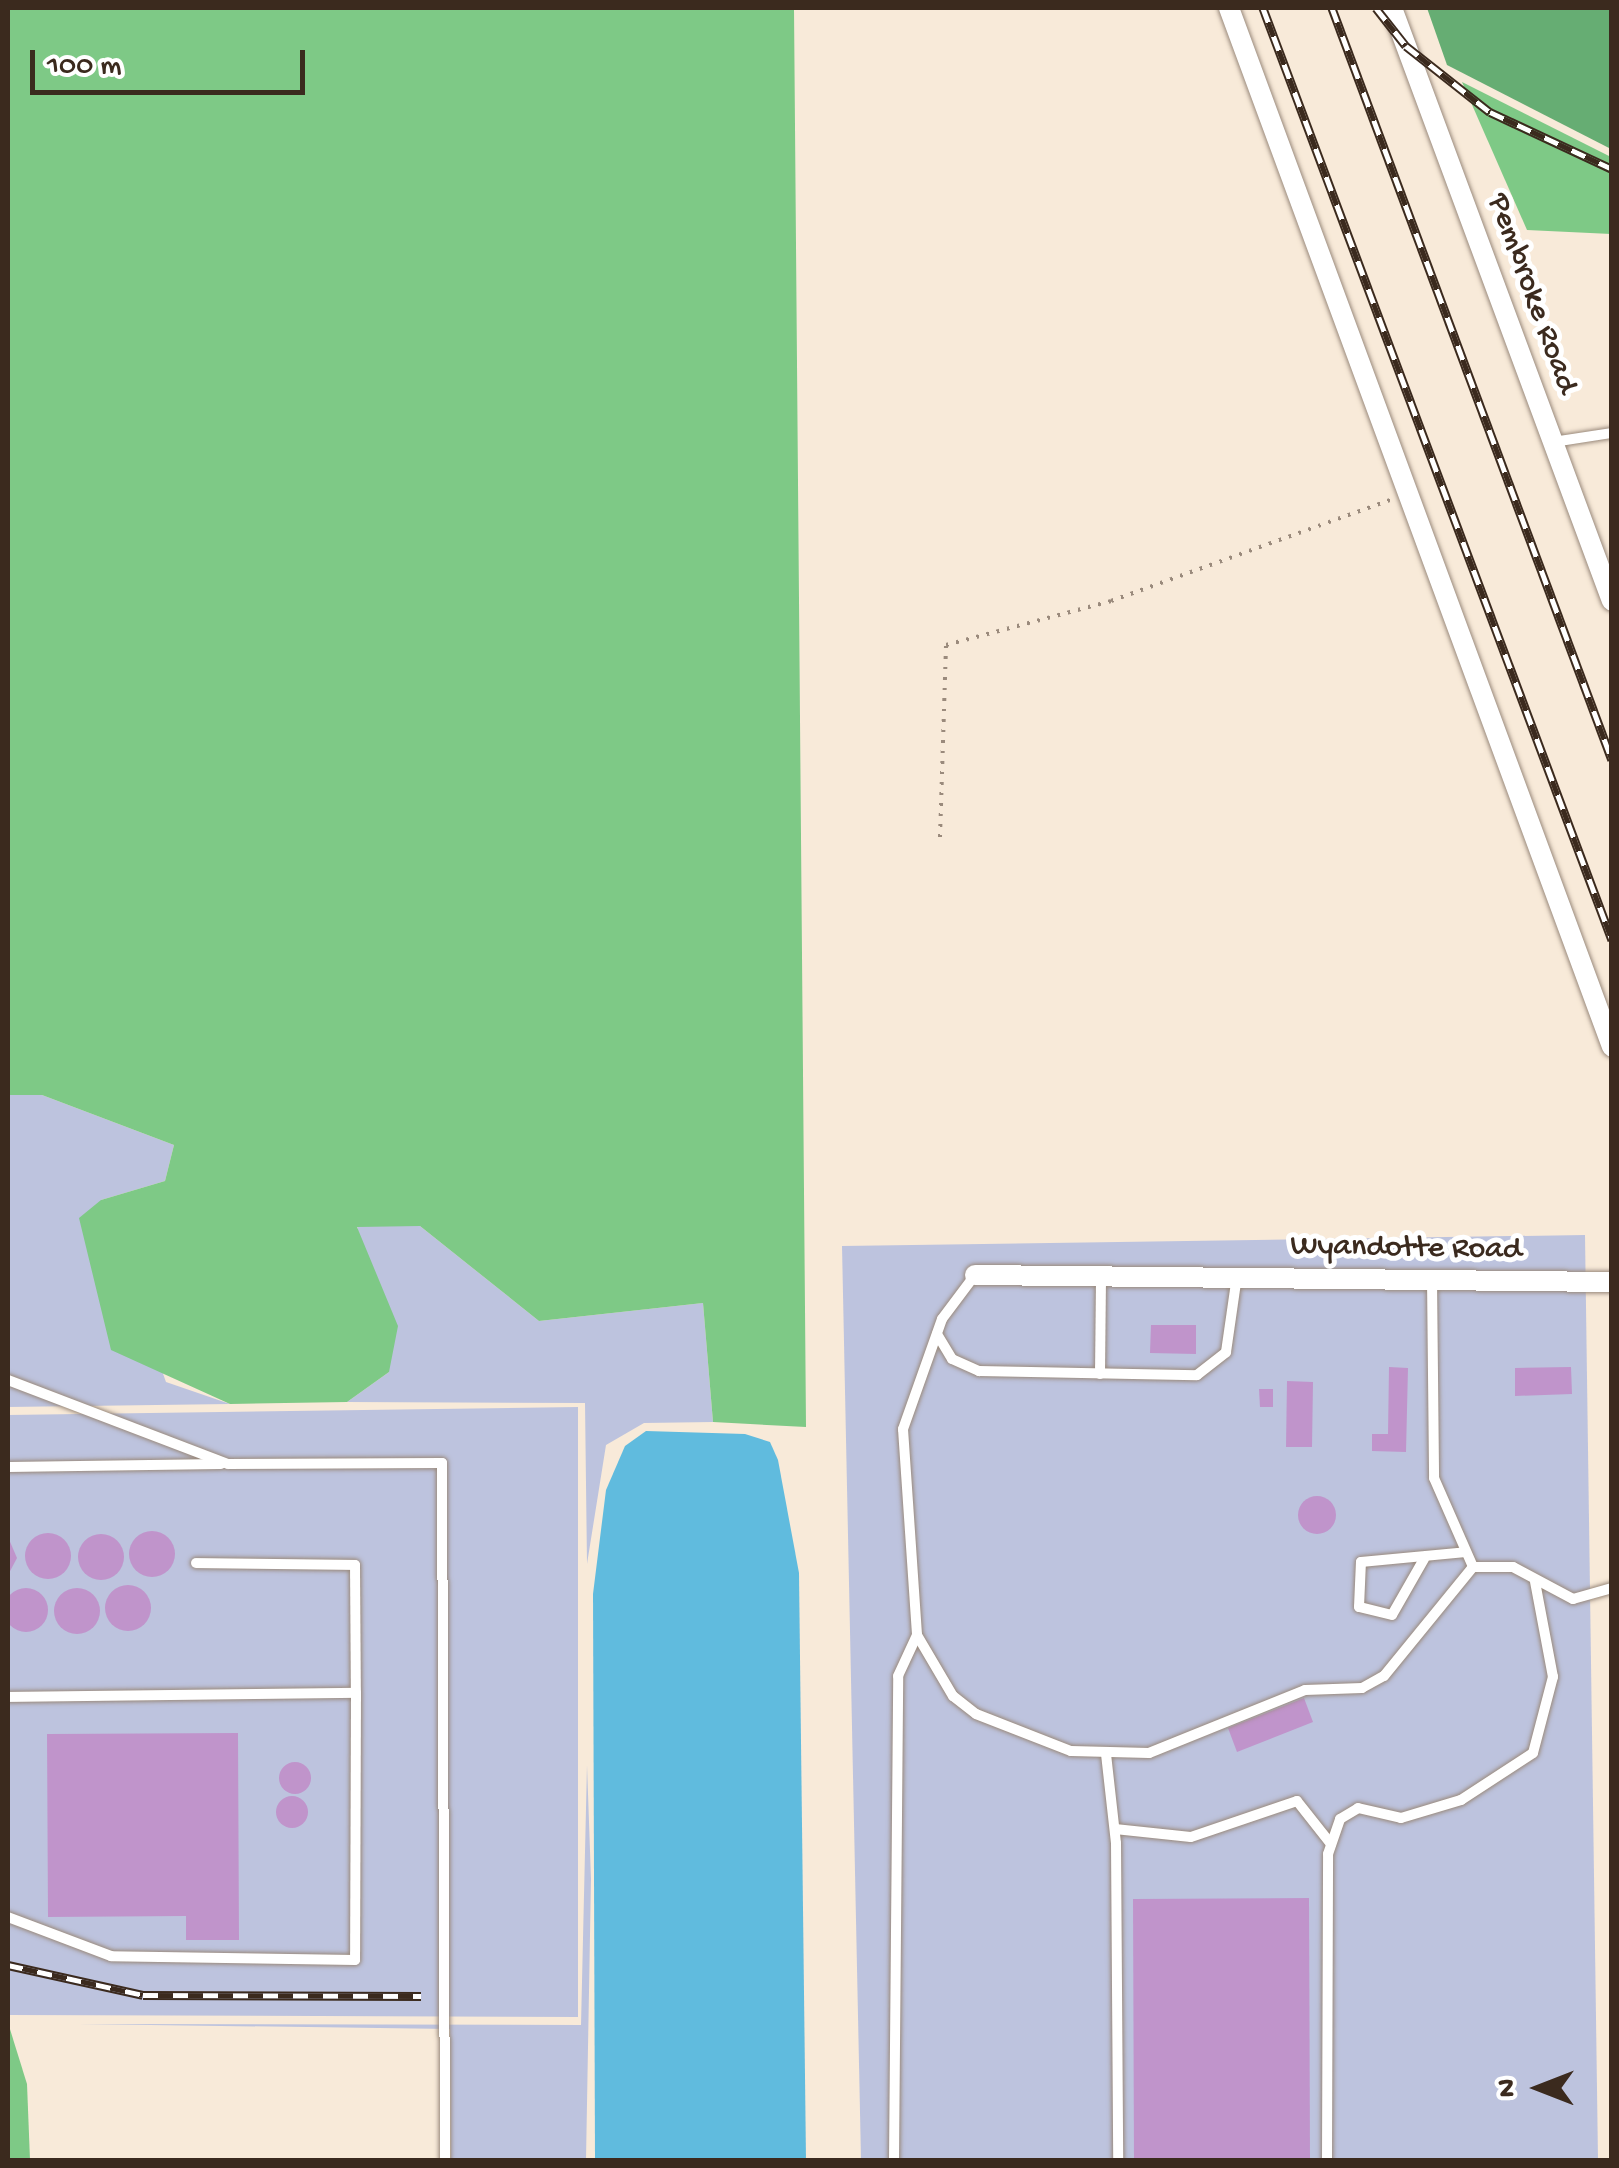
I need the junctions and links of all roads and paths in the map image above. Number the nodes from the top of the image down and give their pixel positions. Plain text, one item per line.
1 (1229, 8) edge
2 (1392, 8) edge
3 (1612, 433) edge
4 (1552, 442) junction
5 (1411, 492) junction
6 (1612, 600) edge
7 (940, 837) dead end
8 (1612, 1047) edge
9 (976, 1275) joint
10 (1100, 1275) junction
11 (1237, 1276) junction
12 (1432, 1279) junction
13 (1612, 1282) edge
14 (937, 1334) junction
15 (1100, 1374) junction
16 (8, 1380) edge
17 (228, 1464) junction
18 (8, 1467) edge
19 (1466, 1552) junction
20 (1424, 1559) junction
21 (196, 1563) dead end
22 (1473, 1567) junction
23 (1536, 1582) junction
24 (1612, 1588) edge
25 (917, 1635) junction
26 (356, 1693) junction
27 (8, 1698) edge
28 (1106, 1754) junction
29 (1115, 1829) junction
30 (1331, 1844) junction
31 (8, 1916) edge
32 (446, 2160) edge
33 (894, 2160) edge
34 (1118, 2160) edge
35 (1327, 2160) edge

1 - 5 street
2 - 4 street, Pembroke Road
3 - 4 lane
4 - 6 street, Pembroke Road
5 - 7 path
5 - 8 street
9 - 10 street, Wyandotte Road
9 - 14 lane
10 - 11 street, Wyandotte Road
10 - 15 lane
11 - 12 street, Wyandotte Road
11 - 15 lane
12 - 13 street, Wyandotte Road
12 - 19 lane
14 - 15 lane
14 - 25 lane
16 - 17 lane
17 - 18 lane
17 - 32 lane
19 - 20 lane
19 - 22 lane
20 - 20 lane
21 - 26 lane
22 - 23 lane
22 - 28 lane
23 - 24 lane
23 - 30 lane
25 - 28 lane
25 - 33 lane
26 - 27 lane
26 - 31 lane
28 - 29 lane
29 - 30 lane
29 - 34 lane
30 - 35 lane

